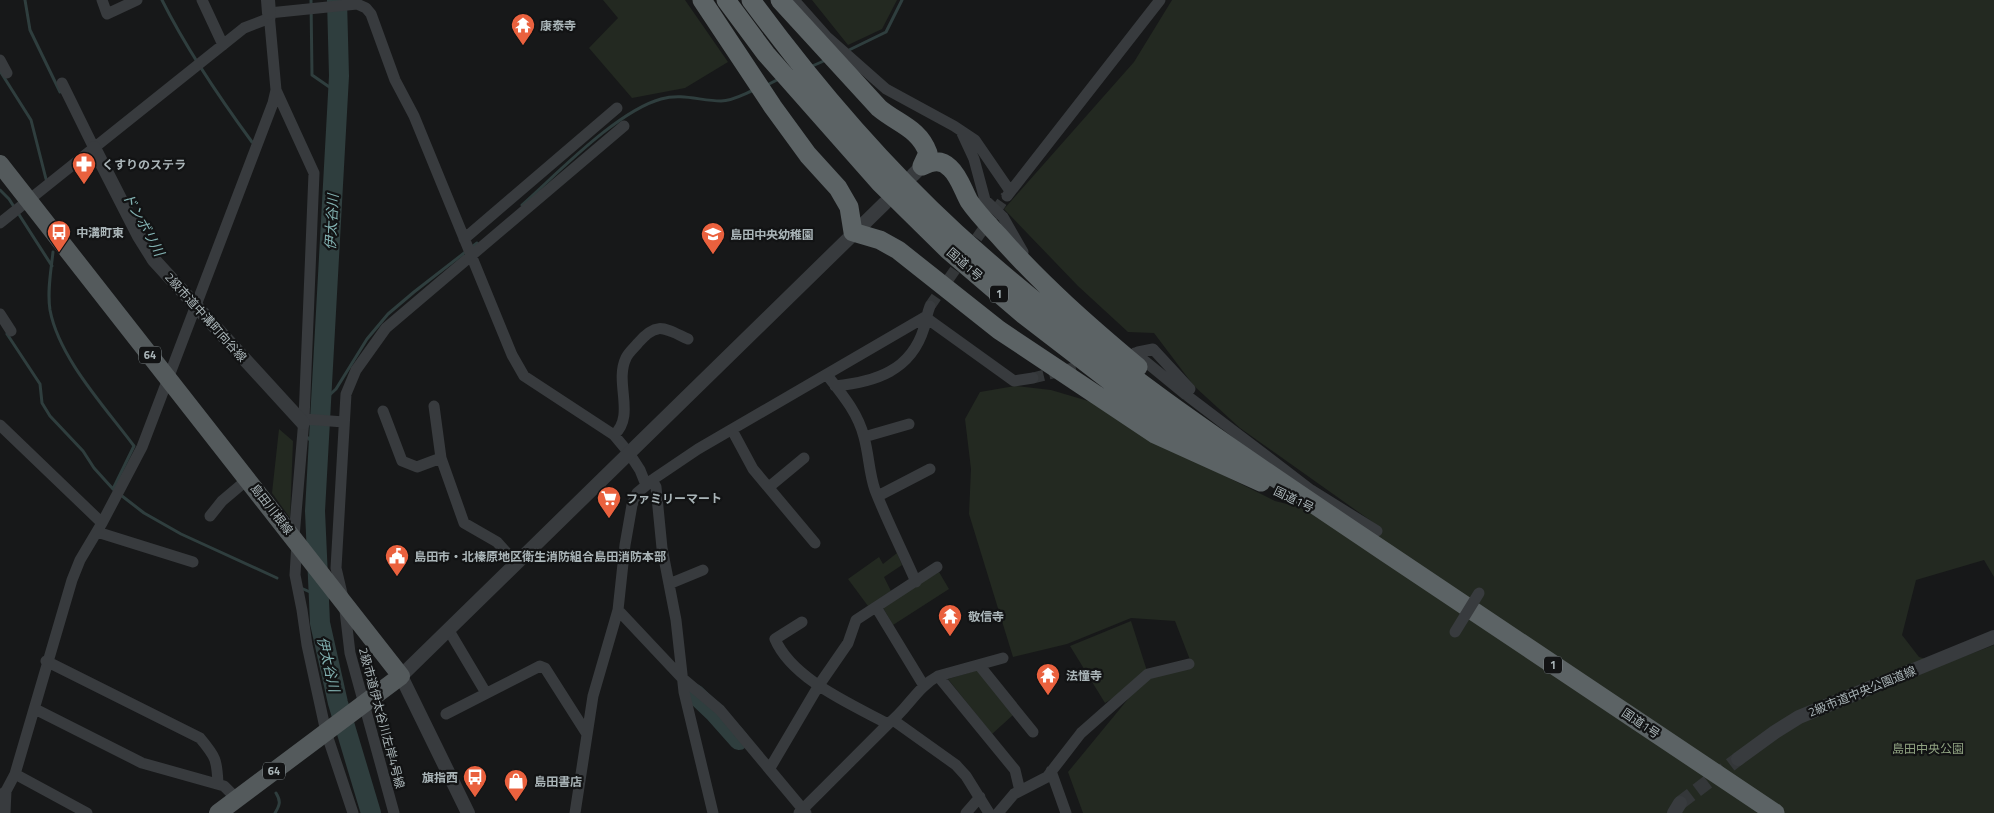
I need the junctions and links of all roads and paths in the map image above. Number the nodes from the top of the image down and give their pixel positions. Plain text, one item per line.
1 (102, 0) edge
2 (137, 0) edge
3 (202, 0) edge
4 (702, 0) edge
5 (726, 0) edge
6 (751, 0) edge
7 (780, 0) edge
8 (794, 0) edge
9 (1160, 0) edge
10 (356, 3) edge
11 (269, 10) edge
12 (223, 45) junction
13 (0, 61) edge
14 (8, 73) dead end
15 (62, 83) dead end
16 (276, 90) junction
17 (616, 108) dead end
18 (624, 126) dead end
19 (961, 131) junction
20 (94, 148) junction
21 (0, 164) edge
22 (885, 203) dead end
23 (19, 208) junction
24 (0, 223) edge
25 (853, 232) junction
26 (464, 239) junction
27 (471, 256) junction
28 (196, 306) junction
29 (928, 311) junction
30 (0, 314) edge
31 (11, 330) dead end
32 (688, 339) dead end
33 (1138, 352) dead end
34 (827, 375) junction
35 (168, 377) junction
36 (1033, 378) tunnel mouth
37 (835, 386) junction
38 (1185, 394) junction
39 (434, 406) dead end
40 (383, 411) dead end
41 (304, 421) junction
42 (344, 422) junction
43 (909, 424) dead end
44 (0, 426) edge
45 (732, 430) junction
46 (614, 435) junction
47 (864, 437) junction
48 (629, 453) junction
49 (442, 458) junction
50 (804, 458) dead end
51 (930, 469) dead end
52 (1261, 475) junction
53 (248, 478) junction
54 (649, 483) junction
55 (769, 487) junction
56 (878, 496) junction
57 (210, 516) dead end
58 (100, 528) junction
59 (1376, 531) dead end
60 (297, 541) junction
61 (816, 543) dead end
62 (193, 562) dead end
63 (516, 563) junction
64 (937, 567) dead end
65 (703, 570) dead end
66 (916, 582) junction
67 (669, 584) junction
68 (1479, 593) dead end
69 (344, 602) junction
70 (876, 607) junction
71 (618, 610) junction
72 (802, 622) dead end
73 (448, 629) junction
74 (1455, 632) dead end
75 (1994, 637) edge
76 (1003, 658) dead end
77 (46, 661) junction
78 (1189, 664) dead end
79 (979, 665) junction
80 (401, 676) junction
81 (938, 676) junction
82 (682, 678) junction
83 (819, 685) junction
84 (924, 686) junction
85 (486, 694) junction
86 (362, 705) junction
87 (35, 709) junction
88 (446, 714) dead end
89 (890, 722) junction
90 (329, 730) junction
91 (1033, 732) dead end
92 (588, 734) junction
93 (1738, 759) tunnel mouth
94 (770, 768) junction
95 (1051, 771) junction
96 (15, 774) junction
97 (218, 784) junction
98 (1020, 791) junction
99 (3, 794) edge
100 (980, 797) junction
101 (237, 799) junction
102 (802, 812) edge
103 (5, 813) edge
104 (87, 813) edge
105 (218, 813) edge
106 (353, 813) edge
107 (394, 813) edge
108 (468, 813) edge
109 (575, 813) edge
110 (713, 813) edge
111 (966, 813) edge
112 (989, 813) edge
113 (998, 813) edge
114 (1066, 813) edge
115 (1774, 813) edge

1 - 2 street
3 - 12 street
4 - 25 highway
5 - 52 highway, 国道1号 / 1
6 - 52 highway, 国道1号 / 1
7 - 52 highway
8 - 19 street
9 - 19 street
10 - 11 street
10 - 26 street
11 - 12 street
11 - 16 street
12 - 20 street
13 - 14 street
15 - 20 street
16 - 28 street
16 - 41 street
17 - 26 street
18 - 27 street, 2級市道伊太谷川左岸4号線
19 - 38 street
20 - 23 street
20 - 28 street, 2級市道中溝町向谷線
21 - 23 main road, 島田川根線 / 64
22 - 25 street
23 - 24 street
23 - 35 main road, 島田川根線 / 64
25 - 48 street
25 - 52 highway
26 - 27 street
27 - 42 street, 2級市道伊太谷川左岸4号線
27 - 46 street
28 - 35 street
28 - 41 street, 2級市道中溝町向谷線
29 - 34 street
29 - 36 street
29 - 37 street
30 - 31 street
32 - 46 street
33 - 38 street
34 - 37 street
34 - 45 street
35 - 53 main road, 島田川根線 / 64
35 - 58 street
37 - 47 street
38 - 59 street
39 - 49 street
40 - 49 street
41 - 42 street
41 - 60 street
42 - 69 street, 2級市道伊太谷川左岸4号線
43 - 47 street
44 - 58 street
45 - 54 street
45 - 55 street
46 - 48 street
47 - 56 street
48 - 54 street
48 - 63 street
49 - 63 street
50 - 55 street
51 - 56 street
52 - 115 highway, 国道1号 / 1
53 - 57 street
53 - 60 main road, 島田川根線 / 64
54 - 67 street
54 - 71 street
55 - 61 street
56 - 66 street
58 - 62 street
58 - 77 street
60 - 69 main road, 島田川根線 / 64
60 - 90 street
63 - 73 street
64 - 66 street
65 - 67 street
66 - 70 street
67 - 82 street
68 - 74 street, bridge
69 - 80 main road, 島田川根線 / 64
69 - 86 street, 2級市道伊太谷川左岸4号線
70 - 83 street
70 - 84 street
71 - 82 street
71 - 92 street
72 - 83 street
73 - 80 street
73 - 85 street
75 - 93 street, 2級市道中央公園道線
76 - 79 street
77 - 87 street
77 - 97 street
78 - 95 street
79 - 81 street
79 - 91 street
80 - 86 main road, 64
80 - 108 street
81 - 84 street
81 - 98 street
82 - 94 street
82 - 110 street
83 - 89 street
83 - 94 street
84 - 89 street
85 - 88 street
85 - 92 street
86 - 90 main road, 64
86 - 107 street, 2級市道伊太谷川左岸4号線
87 - 96 street
87 - 97 street
89 - 100 street
89 - 102 street
90 - 101 main road, 64
90 - 106 street
92 - 109 street
94 - 102 street
95 - 98 street
95 - 114 street
96 - 99 street
96 - 104 street
97 - 101 street
98 - 113 street
99 - 103 street
100 - 111 street
100 - 112 street
101 - 105 main road, 64

